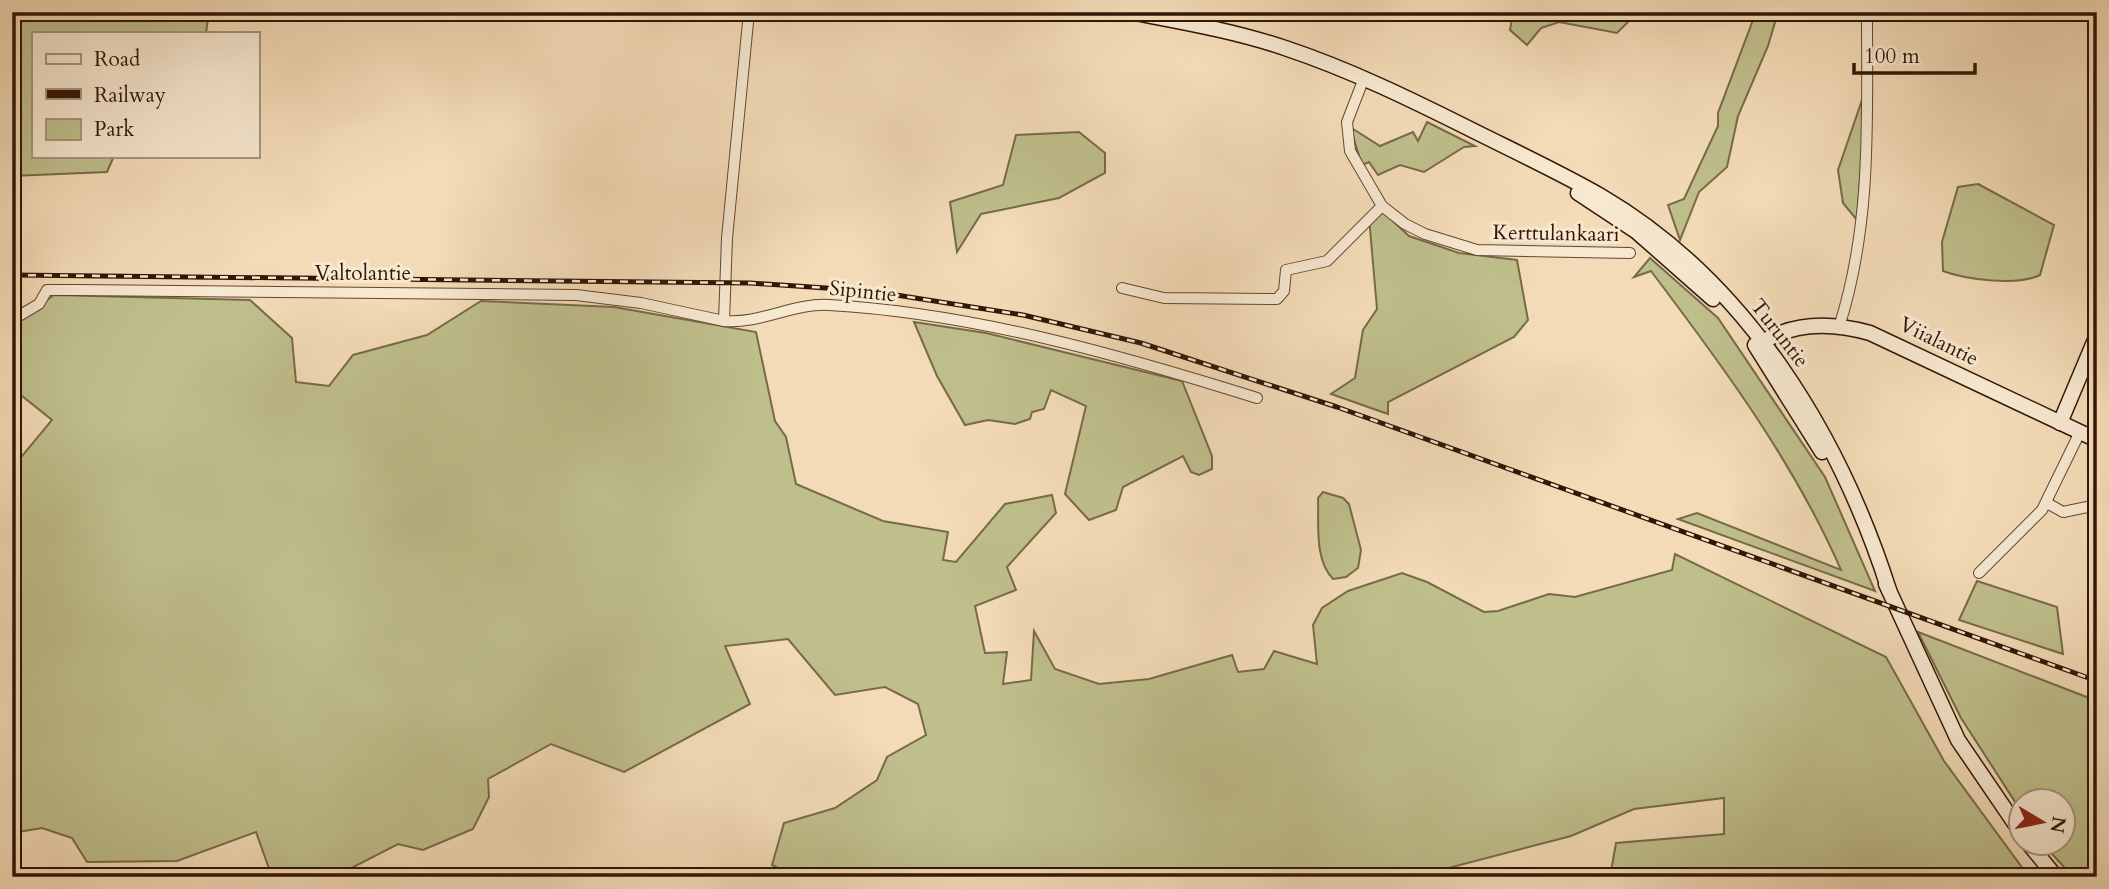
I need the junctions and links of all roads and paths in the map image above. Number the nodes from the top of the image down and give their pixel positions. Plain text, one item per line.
1 (749, 12) edge
2 (1130, 12) edge
3 (1867, 12) edge
4 (1164, 15) edge
5 (1364, 78) junction
6 (1382, 205) junction
7 (1630, 253) dead end
8 (1122, 288) dead end
9 (12, 320) edge
10 (724, 321) junction
11 (1839, 327) junction
12 (2097, 335) edge
13 (1760, 345) junction
14 (1257, 398) dead end
15 (2060, 423) junction
16 (2080, 432) junction
17 (2097, 440) edge
18 (2047, 503) junction
19 (2097, 505) edge
20 (1979, 573) dead end
21 (2008, 815) edge
22 (2040, 858) edge
23 (2056, 877) edge

1 - 10 street
2 - 4 main road, Turuntie
3 - 11 street
4 - 5 main road, Turuntie
5 - 6 street, Kerttulankaari
5 - 13 main road, Turuntie
6 - 7 street, Kerttulankaari
6 - 8 street
9 - 10 street, Valtolantie
10 - 14 street, Sipintie
11 - 13 main road, Viialantie
11 - 15 main road, Viialantie
12 - 15 main road
13 - 21 main road, Turuntie
15 - 16 main road, Viialantie
16 - 17 main road, Viialantie
16 - 18 street
18 - 19 street
18 - 20 street
22 - 23 main road

